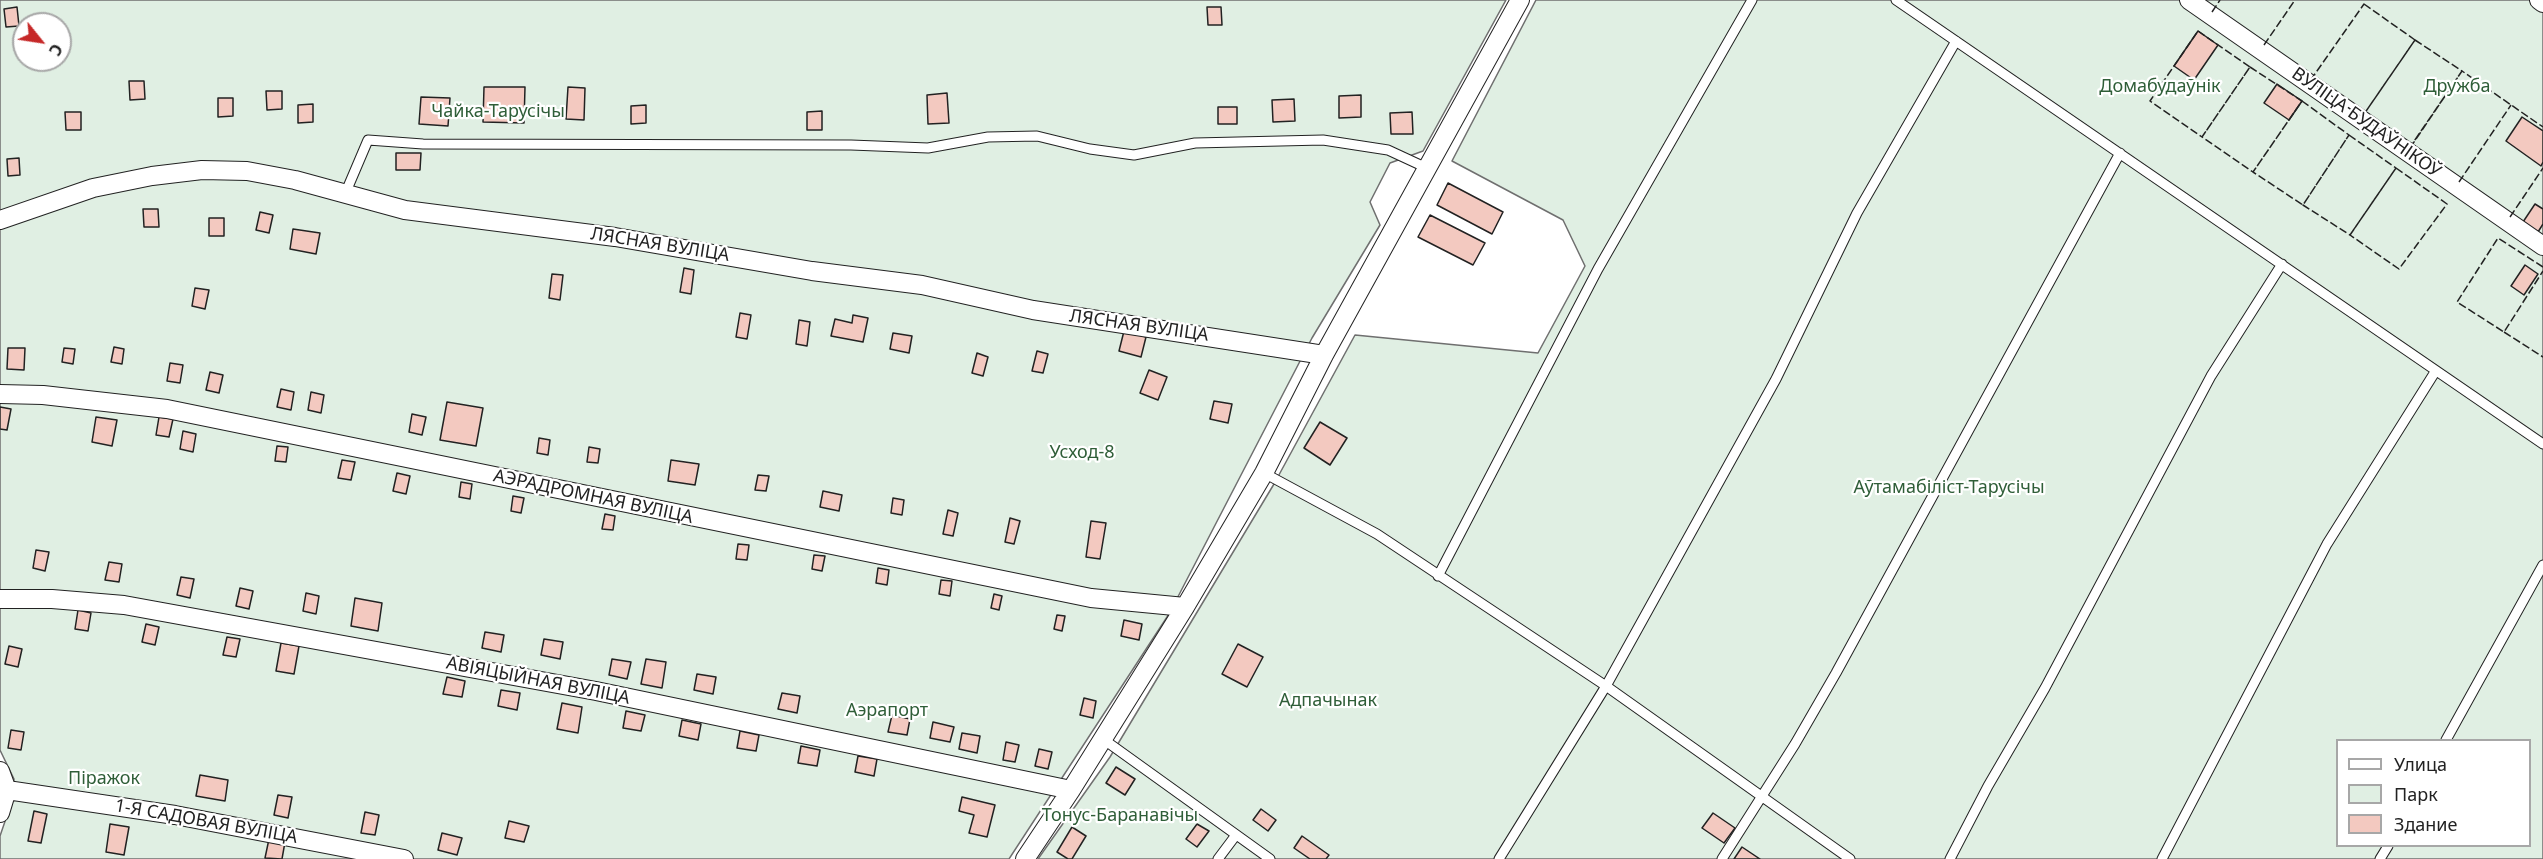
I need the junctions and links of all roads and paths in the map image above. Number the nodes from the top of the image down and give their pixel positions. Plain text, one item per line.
1 (1520, 0) edge
2 (1752, 0) edge
3 (1896, 0) edge
4 (2189, 0) edge
5 (2539, 0) edge
6 (2543, 3) edge
7 (1956, 41) junction
8 (2120, 153) junction
9 (1429, 168) junction
10 (345, 194) junction
11 (0, 220) edge
12 (2543, 246) edge
13 (2282, 264) junction
14 (1324, 355) junction
15 (2435, 372) junction
16 (0, 394) edge
17 (2543, 444) edge
18 (1264, 473) junction
19 (2543, 565) edge
20 (1438, 576) junction
21 (0, 599) edge
22 (1185, 607) junction
23 (1605, 686) junction
24 (1103, 739) junction
25 (2447, 739) edge
26 (0, 771) edge
27 (7, 790) junction
28 (1071, 790) junction
29 (1761, 796) junction
30 (0, 813) edge
31 (1236, 835) junction
32 (1847, 858) edge
33 (404, 859) edge
34 (1025, 859) edge
35 (1218, 859) edge
36 (1270, 859) edge
37 (1499, 859) edge
38 (1722, 859) edge
39 (1950, 859) edge
40 (2162, 859) edge

1 - 9 street
2 - 20 lane
3 - 7 lane
4 - 12 street, ВУЛІЦА БУДАЎНІКОЎ
5 - 6 street
7 - 8 lane
7 - 23 lane
8 - 13 lane
8 - 29 lane
9 - 10 lane
9 - 14 street
10 - 11 street, ЛЯСНАЯ ВУЛІЦА
10 - 14 street, ЛЯСНАЯ ВУЛІЦА
13 - 15 lane
13 - 39 lane
14 - 18 street
15 - 17 lane
15 - 40 lane
16 - 22 street, АЭРАДРОМНАЯ ВУЛІЦА
18 - 20 lane
18 - 22 street
19 - 25 lane
20 - 23 lane
21 - 28 street, АВІЯЦЫЙНАЯ ВУЛІЦА
22 - 24 street
23 - 29 lane
23 - 37 lane
24 - 28 street
24 - 31 lane
26 - 27 street
27 - 30 street
27 - 33 street, 1-Я САДОВАЯ ВУЛІЦА
28 - 34 street
29 - 32 lane
29 - 38 lane
31 - 35 lane
31 - 36 lane

